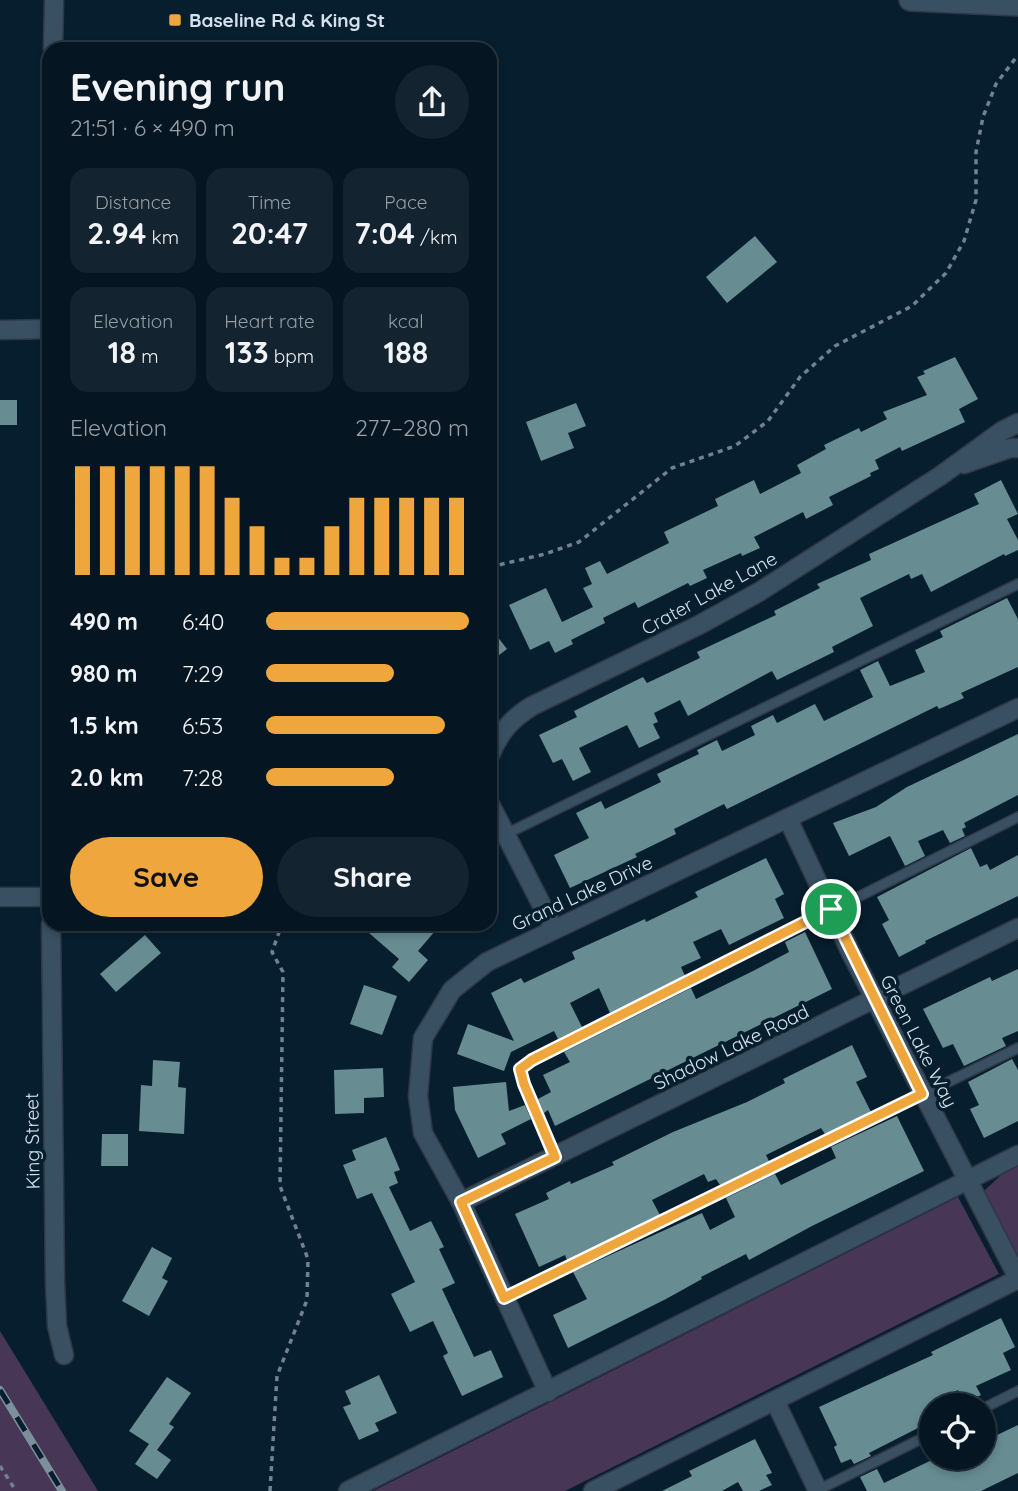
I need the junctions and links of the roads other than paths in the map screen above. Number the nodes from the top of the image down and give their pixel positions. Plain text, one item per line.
1 (54, 0) edge
2 (911, 0) edge
3 (1018, 5) edge
4 (53, 42) edge
5 (42, 329) edge
6 (0, 330) edge
7 (1018, 423) edge
8 (1018, 448) edge
9 (954, 466) junction
10 (1018, 584) edge
11 (1018, 708) edge
12 (497, 739) edge
13 (1018, 817) edge
14 (788, 819) junction
15 (497, 820) edge
16 (504, 835) junction
17 (0, 897) edge
18 (42, 897) edge
19 (831, 909) junction
20 (1018, 928) edge
21 (554, 929) junction
22 (51, 931) edge
23 (875, 999) junction
24 (1018, 1048) edge
25 (922, 1094) junction
26 (1018, 1156) edge
27 (555, 1157) junction
28 (966, 1181) junction
29 (461, 1202) junction
30 (1018, 1279) edge
31 (504, 1298) junction
32 (64, 1355) dead end
33 (1018, 1391) edge
34 (548, 1392) junction
35 (775, 1401) junction
36 (996, 1402) edge
37 (919, 1440) edge
38 (348, 1491) edge
39 (593, 1491) edge
40 (817, 1491) edge

1 - 4 street
2 - 3 main road
5 - 6 street
7 - 9 street, Crater Lake Lane
8 - 9 street, Crater Lake Lane
9 - 12 street, Crater Lake Lane
10 - 16 lane
11 - 14 street, Grand Lake Drive
13 - 19 lane
14 - 19 street, Green Lake Way
14 - 21 street, Grand Lake Drive
15 - 16 street
16 - 21 street
17 - 18 street
19 - 23 street, Green Lake Way
19 - 27 lane
20 - 23 street, Shadow Lake Road
21 - 29 street, Grand Lake Drive
22 - 32 street, King Street
23 - 25 street, Green Lake Way
23 - 27 street, Shadow Lake Road
24 - 25 lane
25 - 28 street, Green Lake Way
25 - 31 lane
26 - 28 street
27 - 29 street, Shadow Lake Road
28 - 30 street, Green Lake Way
28 - 34 street
29 - 31 street, Grand Lake Drive
30 - 35 street
31 - 34 street, Grand Lake Drive
33 - 36 lane
34 - 38 street
35 - 39 street
35 - 40 street
37 - 40 lane

